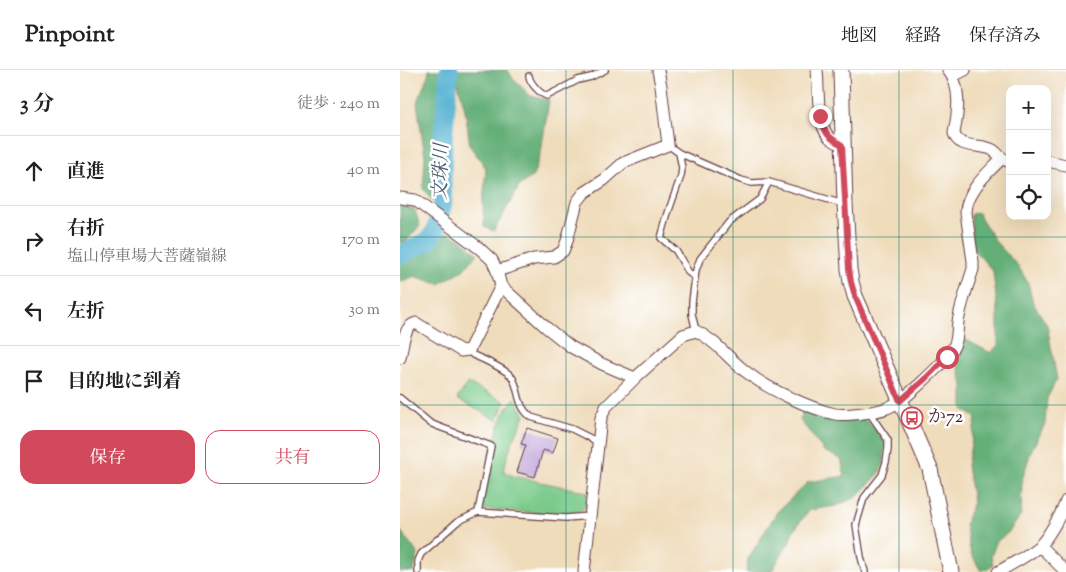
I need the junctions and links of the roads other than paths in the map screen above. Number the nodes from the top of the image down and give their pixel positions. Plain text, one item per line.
1 (605, 70) edge
2 (817, 70) edge
3 (841, 70) edge
4 (964, 70) edge
5 (656, 71) edge
6 (951, 73) edge
7 (530, 76) dead end
8 (668, 145) junction
9 (842, 145) junction
10 (679, 153) junction
11 (1005, 160) edge
12 (1051, 162) edge
13 (1066, 165) edge
14 (769, 182) junction
15 (400, 198) edge
16 (845, 204) junction
17 (497, 271) junction
18 (694, 277) junction
19 (501, 286) junction
20 (696, 331) junction
21 (469, 350) junction
22 (400, 358) edge
23 (634, 378) junction
24 (400, 398) edge
25 (900, 401) junction
26 (868, 412) junction
27 (598, 442) junction
28 (1066, 501) edge
29 (478, 512) junction
30 (590, 516) junction
31 (1040, 546) junction
32 (418, 572) edge
33 (584, 572) edge
34 (865, 572) edge
35 (951, 572) edge
36 (998, 572) edge
37 (1066, 572) edge

1 - 7 lane
2 - 9 street
3 - 9 main road
4 - 6 street
5 - 8 street
6 - 11 street
8 - 10 lane
8 - 17 street
9 - 16 main road
10 - 14 lane
10 - 18 lane
11 - 25 street
12 - 13 street
14 - 16 lane
14 - 18 lane
15 - 17 street
16 - 25 main road
17 - 19 street
18 - 20 lane
19 - 21 street
19 - 23 street
20 - 23 street
20 - 26 street
21 - 22 street
21 - 27 lane
23 - 27 street
24 - 29 lane
25 - 26 street
25 - 35 main road
26 - 34 lane
27 - 30 street
28 - 31 street
29 - 30 lane
29 - 32 lane
30 - 33 street
31 - 36 street
31 - 37 street

